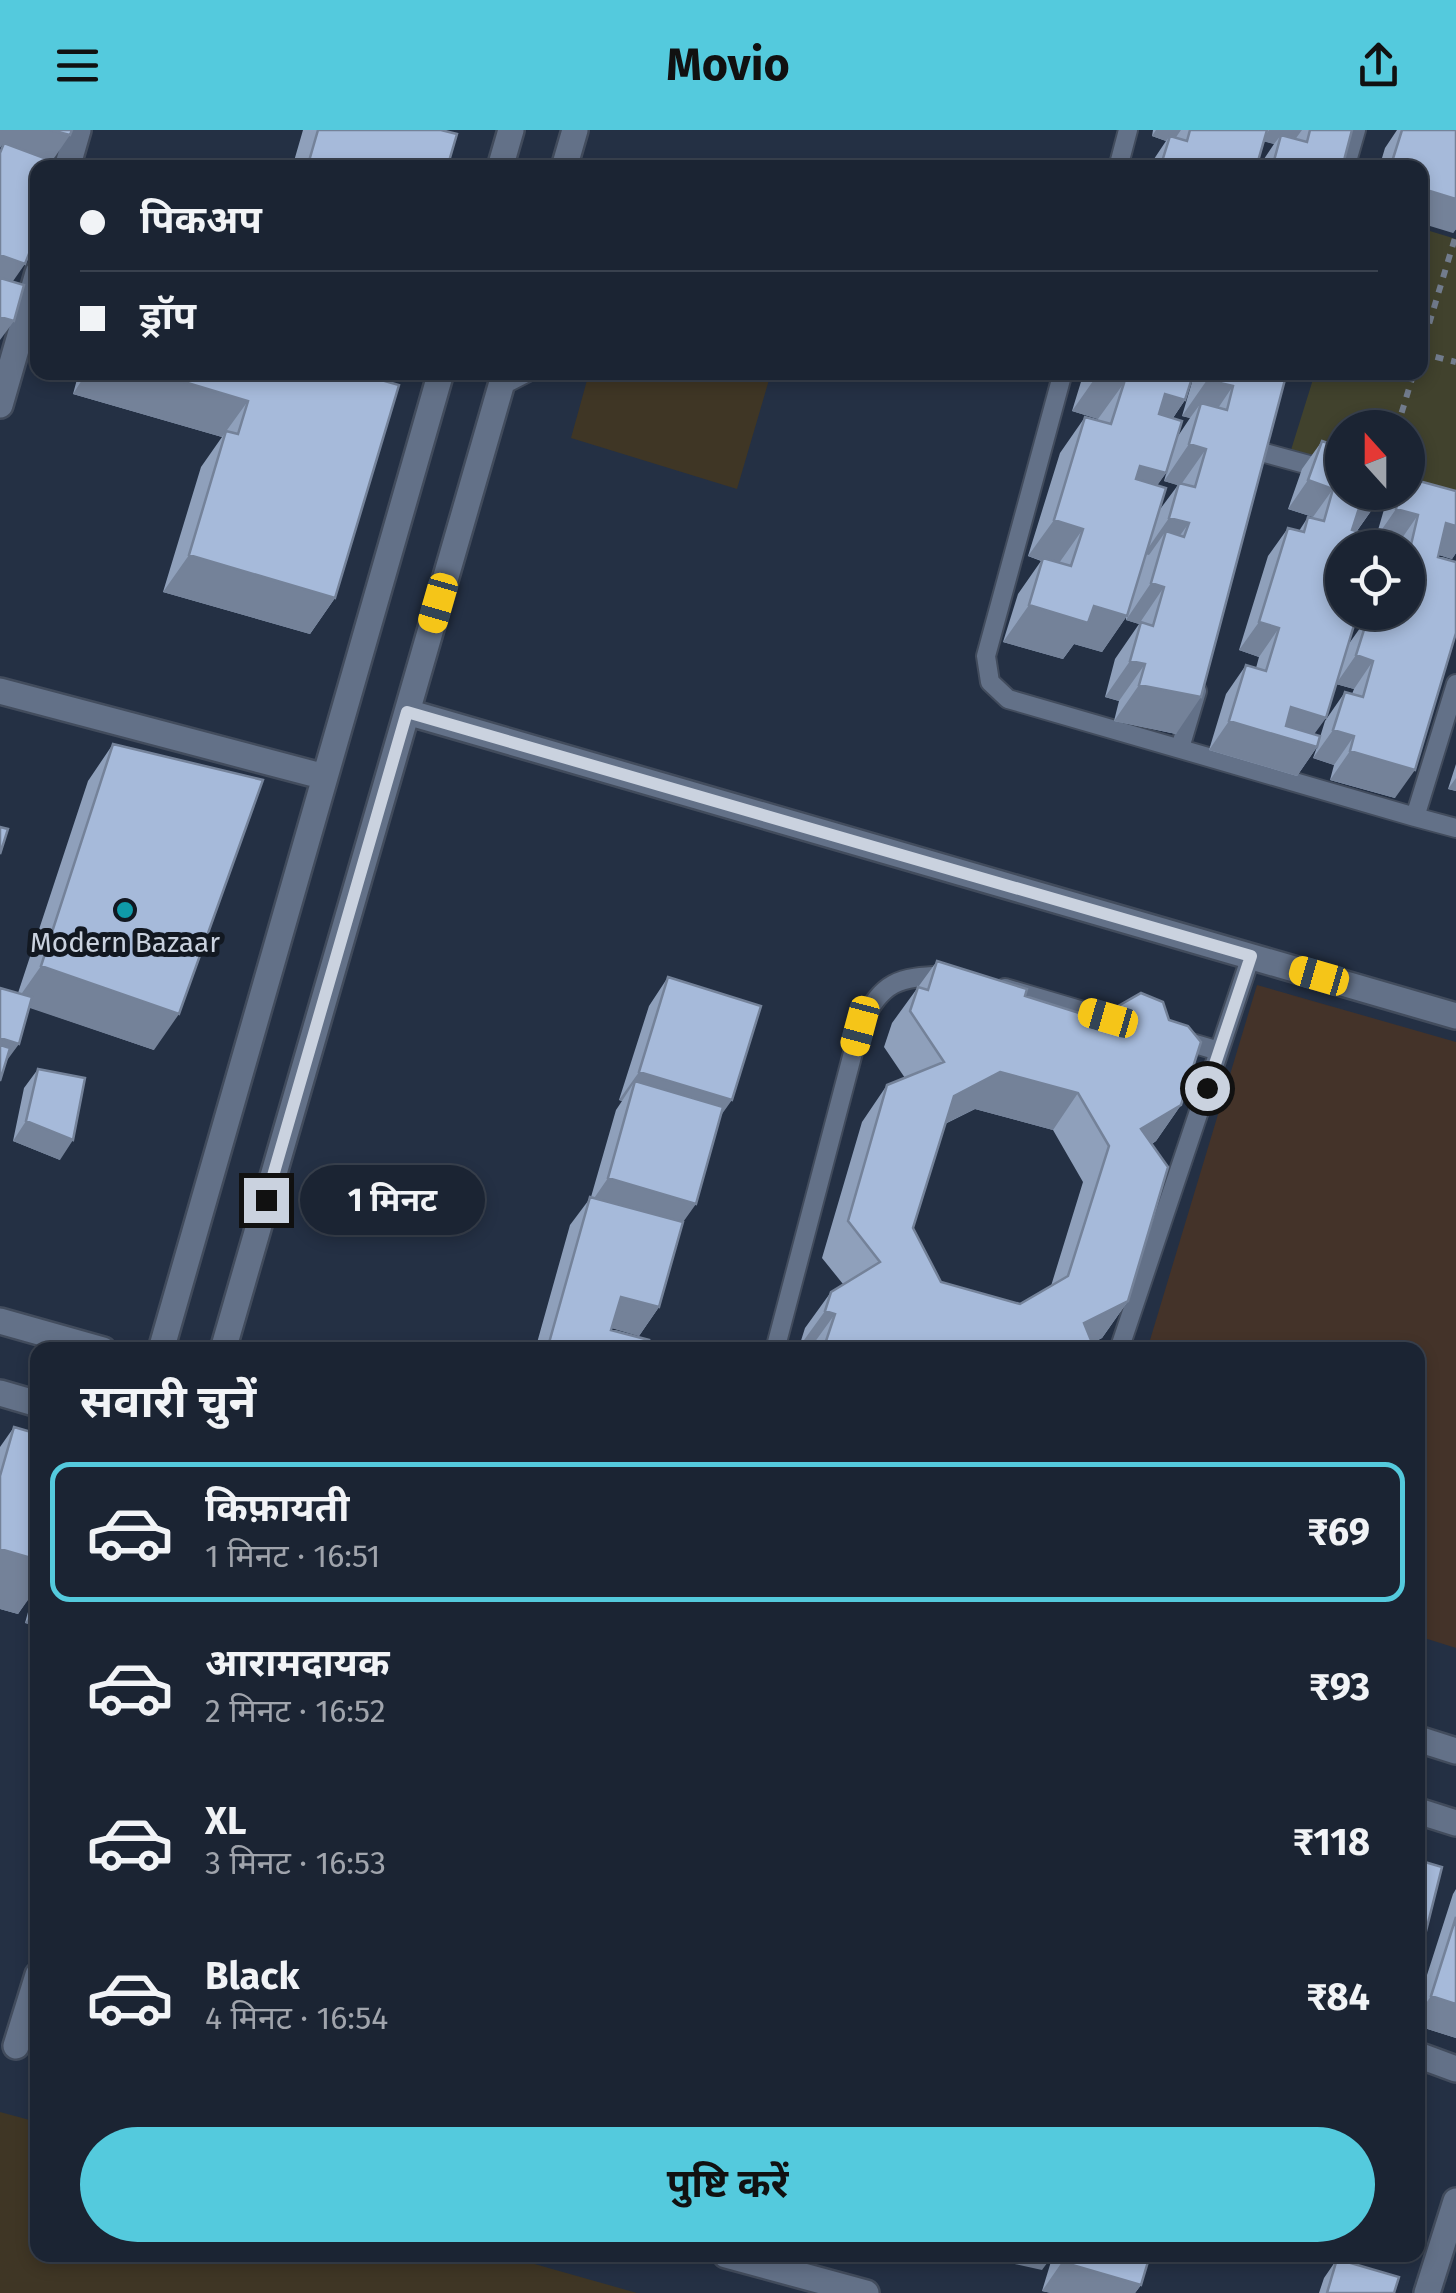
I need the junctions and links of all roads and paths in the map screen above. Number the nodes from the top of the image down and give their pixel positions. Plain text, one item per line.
1 (78, 130) edge
2 (511, 130) edge
3 (575, 130) edge
4 (1128, 130) edge
5 (1356, 130) edge
6 (69, 160) edge
7 (502, 160) edge
8 (566, 160) edge
9 (1120, 160) edge
10 (1348, 160) edge
11 (1456, 238) edge
12 (30, 300) edge
13 (1428, 327) edge
14 (1428, 355) edge
15 (1456, 362) edge
16 (439, 380) edge
17 (503, 380) edge
18 (1061, 380) edge
19 (1412, 380) edge
20 (0, 405) edge
21 (1402, 410) edge
22 (1264, 453) edge
23 (1325, 469) edge
24 (1202, 674) edge
25 (1456, 684) edge
26 (0, 691) edge
27 (407, 712) junction
28 (1180, 748) junction
29 (326, 777) junction
30 (1415, 817) junction
31 (1456, 828) edge
32 (1251, 956) junction
33 (958, 975) edge
34 (996, 986) edge
35 (1456, 1016) edge
36 (1126, 1024) edge
37 (1164, 1035) edge
38 (1219, 1051) junction
39 (0, 1321) edge
40 (75, 1342) edge
41 (163, 1342) edge
42 (225, 1342) edge
43 (777, 1342) edge
44 (1122, 1342) edge
45 (0, 1393) edge
46 (30, 1402) edge
47 (1425, 1742) edge
48 (1456, 1751) edge
49 (1425, 1813) edge
50 (1456, 1823) edge
51 (30, 2003) edge
52 (18, 2046) edge
53 (1425, 2058) edge
54 (1456, 2069) edge
55 (1456, 2201) edge
56 (752, 2262) edge
57 (866, 2293) edge
58 (1427, 2293) edge

1 - 6 street
2 - 7 street
3 - 8 street
4 - 9 lane
5 - 10 lane
11 - 13 path
12 - 20 street
14 - 15 path
16 - 29 street
17 - 27 street
18 - 28 lane
19 - 21 path
22 - 23 lane
24 - 28 lane
25 - 30 lane
26 - 29 street
27 - 32 street
27 - 42 street
28 - 30 lane
29 - 41 street
30 - 31 lane
32 - 35 street
32 - 38 lane
33 - 43 lane
34 - 36 lane
37 - 38 lane
38 - 44 lane
39 - 40 street
45 - 46 street
47 - 48 street
49 - 50 street
51 - 52 street
53 - 54 street
55 - 58 street
56 - 57 street

